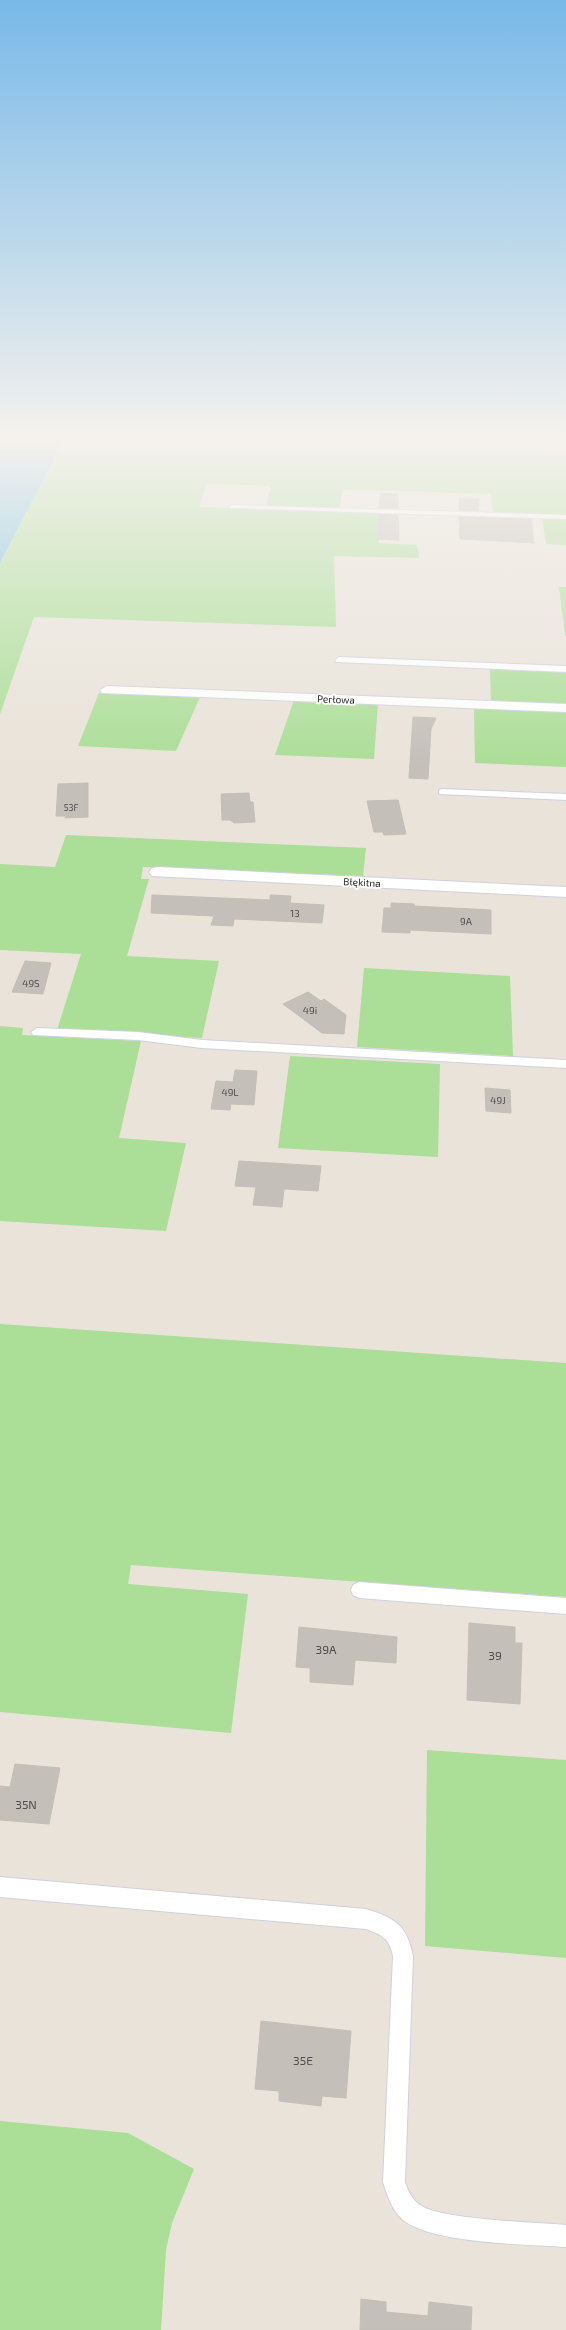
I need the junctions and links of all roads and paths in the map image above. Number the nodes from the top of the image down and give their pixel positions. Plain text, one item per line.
1 (339, 660) dead end
2 (566, 669) edge
3 (107, 690) dead end
4 (566, 708) edge
5 (442, 792) dead end
6 (566, 797) edge
7 (158, 872) dead end
8 (566, 892) edge
9 (37, 1032) dead end
10 (566, 1064) edge
11 (359, 1590) dead end
12 (566, 1606) edge
13 (0, 1887) edge
14 (566, 2236) edge

1 - 2 lane
3 - 4 street, Perłowa
5 - 6 lane
7 - 8 street, Błękitna
9 - 10 lane
11 - 12 lane
13 - 14 lane

